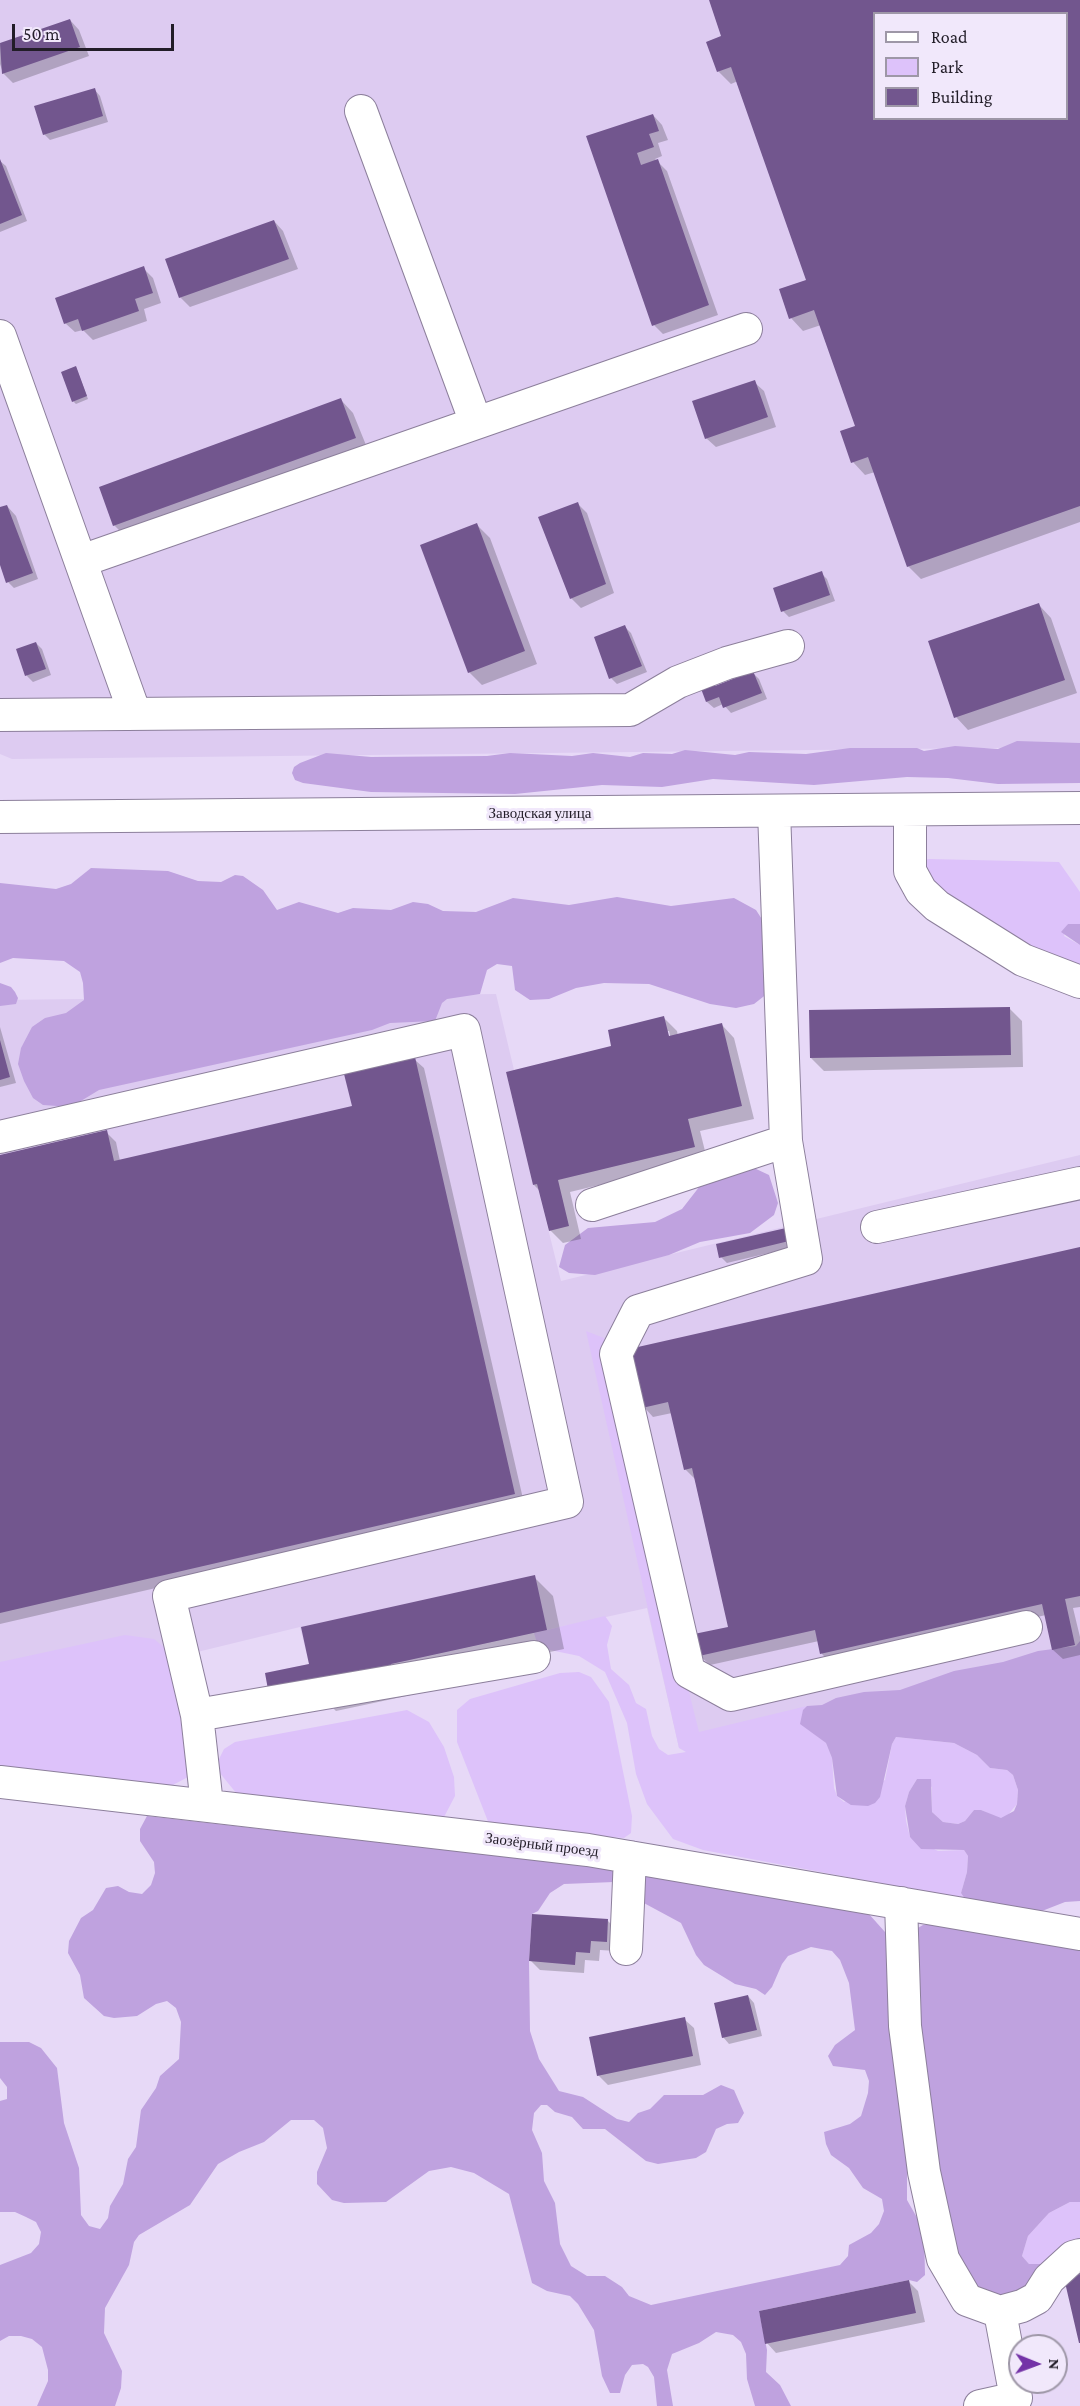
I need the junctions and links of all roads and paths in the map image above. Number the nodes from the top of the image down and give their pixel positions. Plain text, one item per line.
1 (361, 111) dead end
2 (746, 329) dead end
3 (0, 336) edge
4 (476, 423) junction
5 (81, 561) junction
6 (788, 646) dead end
7 (135, 714) junction
8 (0, 715) edge
9 (1080, 808) edge
10 (910, 810) junction
11 (774, 811) junction
12 (0, 817) edge
13 (1080, 982) edge
14 (0, 1137) edge
15 (786, 1141) junction
16 (1080, 1182) edge
17 (592, 1205) dead end
18 (877, 1227) dead end
19 (1026, 1627) dead end
20 (534, 1657) dead end
21 (197, 1715) junction
22 (0, 1782) edge
23 (207, 1805) junction
24 (630, 1857) junction
25 (901, 1903) junction
26 (1080, 1934) edge
27 (626, 1949) dead end
28 (1080, 2255) edge
29 (1000, 2312) junction
30 (980, 2406) edge

1 - 4 street
2 - 4 street
3 - 5 street
4 - 5 street
5 - 7 street
6 - 7 street
7 - 8 street
9 - 10 street, Заводская улица
10 - 11 street, Заводская улица
10 - 13 street
11 - 12 street, Заводская улица
11 - 15 street
14 - 21 street
15 - 17 street
15 - 19 street
16 - 18 street
20 - 21 street
21 - 23 street
22 - 23 street, Заозёрный проезд
23 - 24 street, Заозёрный проезд
24 - 25 street, Заозёрный проезд
24 - 27 street
25 - 26 street, Заозёрный проезд
25 - 29 street
28 - 29 street
29 - 30 street

